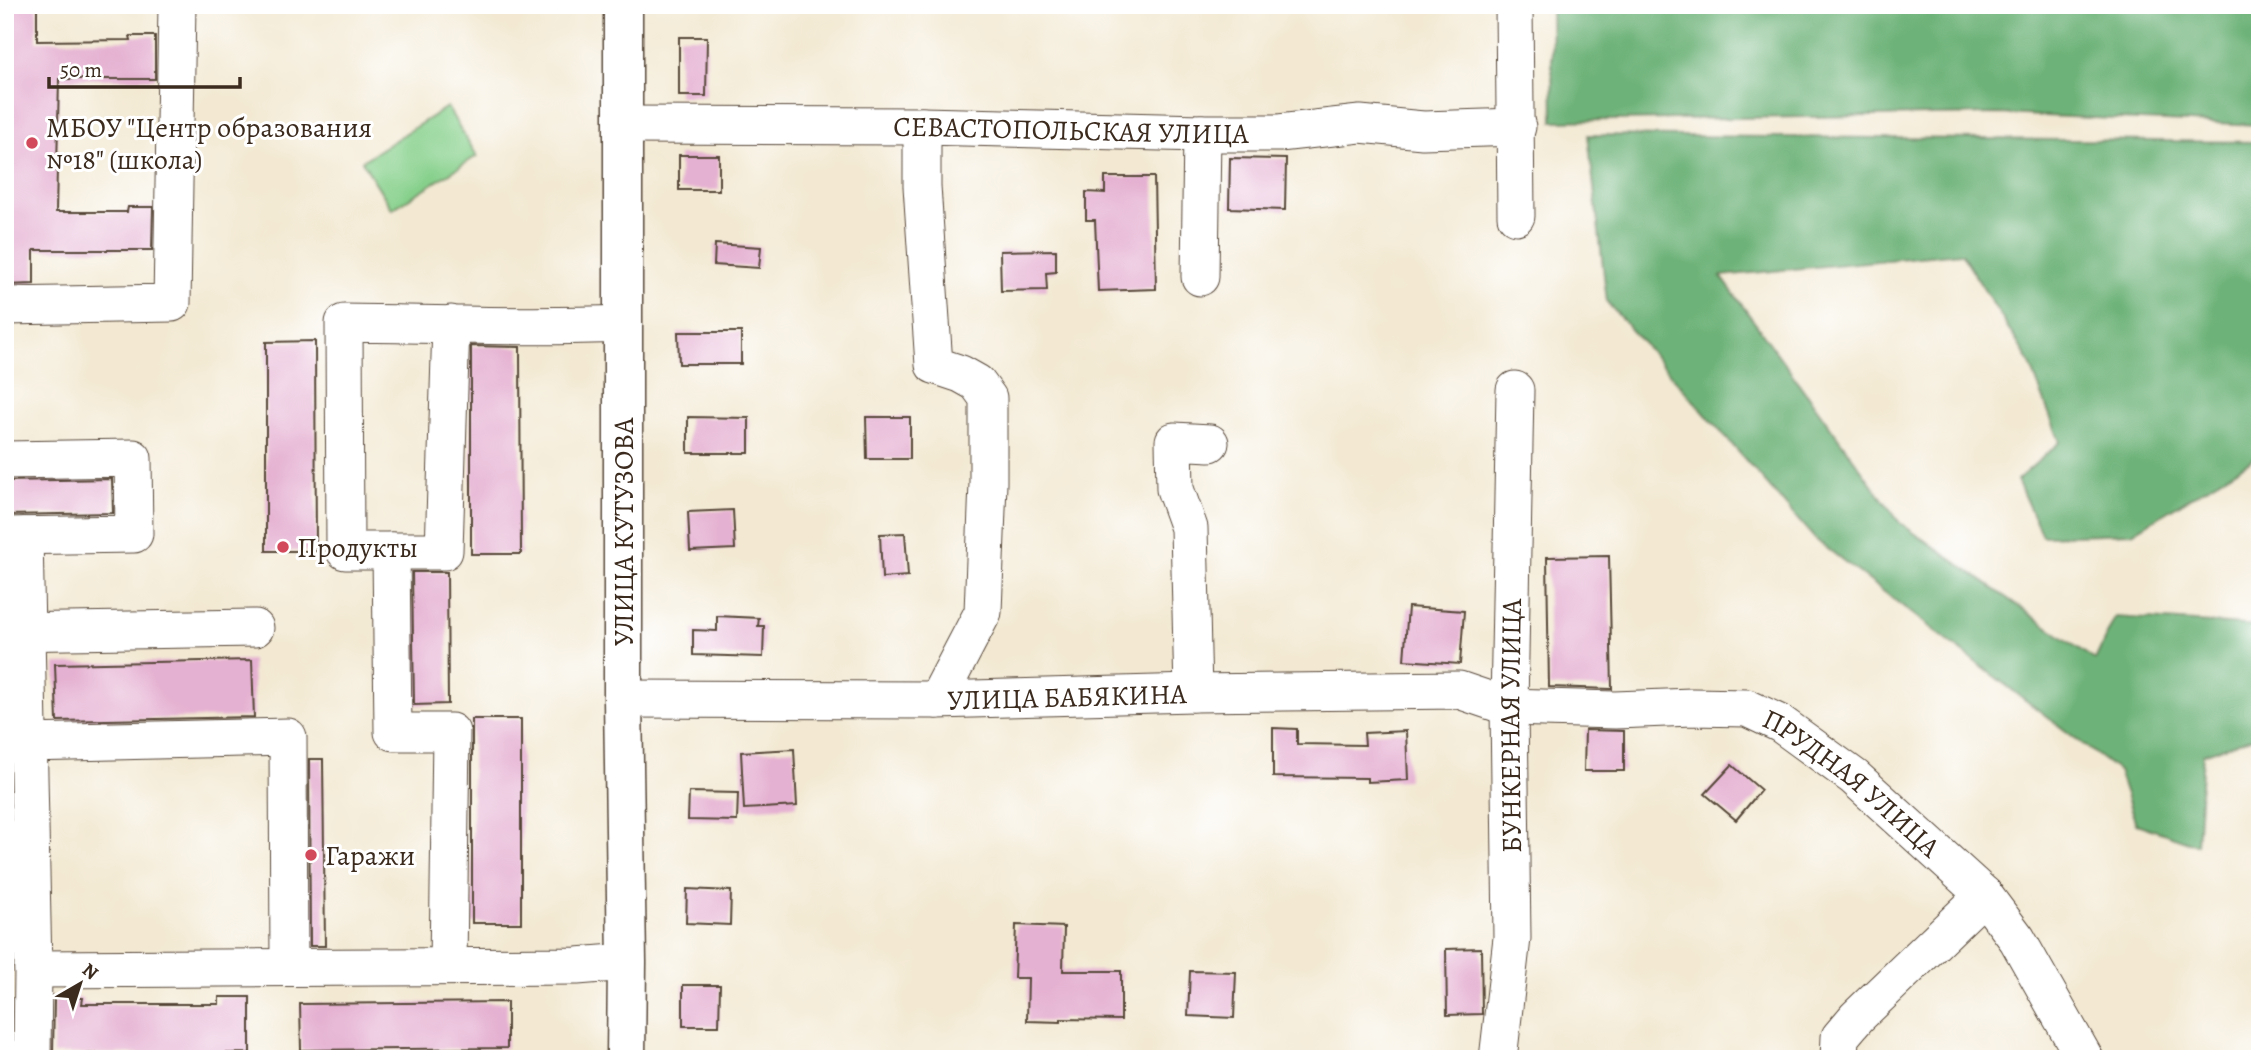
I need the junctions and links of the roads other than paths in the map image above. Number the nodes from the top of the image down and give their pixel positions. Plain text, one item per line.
1 (177, 5) edge
2 (623, 5) edge
3 (1514, 5) edge
4 (623, 125) junction
5 (922, 126) junction
6 (1517, 127) junction
7 (1202, 133) junction
8 (1516, 216) dead end
9 (1200, 277) dead end
10 (5, 306) edge
11 (450, 324) junction
12 (623, 324) junction
13 (1515, 390) dead end
14 (1210, 443) dead end
15 (5, 460) edge
16 (15, 536) edge
17 (391, 551) junction
18 (255, 628) dead end
19 (15, 632) edge
20 (1193, 693) junction
21 (623, 699) junction
22 (937, 700) junction
23 (1508, 707) junction
24 (27, 743) junction
25 (1984, 895) junction
26 (627, 962) junction
27 (448, 966) junction
28 (289, 967) junction
29 (33, 969) junction
30 (32, 1059) edge
31 (626, 1059) edge
32 (1498, 1059) edge
33 (1839, 1059) edge
34 (2085, 1059) edge

1 - 10 street
2 - 4 main road, УЛИЦА КУТУЗОВА
3 - 6 street
4 - 5 street, СЕВАСТОПОЛЬСКАЯ УЛИЦА
4 - 12 main road, УЛИЦА КУТУЗОВА
5 - 7 street, СЕВАСТОПОЛЬСКАЯ УЛИЦА
5 - 22 street
6 - 7 street, СЕВАСТОПОЛЬСКАЯ УЛИЦА
6 - 8 street
7 - 9 street
11 - 12 street
11 - 17 street
11 - 17 street
12 - 21 main road, УЛИЦА КУТУЗОВА
13 - 23 street, БУНКЕРНАЯ УЛИЦА
14 - 20 street
15 - 16 street
16 - 19 street
17 - 27 street
18 - 19 street
19 - 24 street
20 - 22 street, УЛИЦА БАБЯКИНА
20 - 23 street, УЛИЦА БАБЯКИНА
21 - 22 street, УЛИЦА БАБЯКИНА
21 - 26 main road, УЛИЦА КУТУЗОВА
23 - 25 street, ПРУДНАЯ УЛИЦА
23 - 32 street, БУНКЕРНАЯ УЛИЦА
24 - 28 street
24 - 29 street
25 - 33 street
25 - 34 street, ПРУДНАЯ УЛИЦА
26 - 27 street
26 - 31 main road, УЛИЦА КУТУЗОВА
27 - 28 street
28 - 29 street
29 - 30 street

